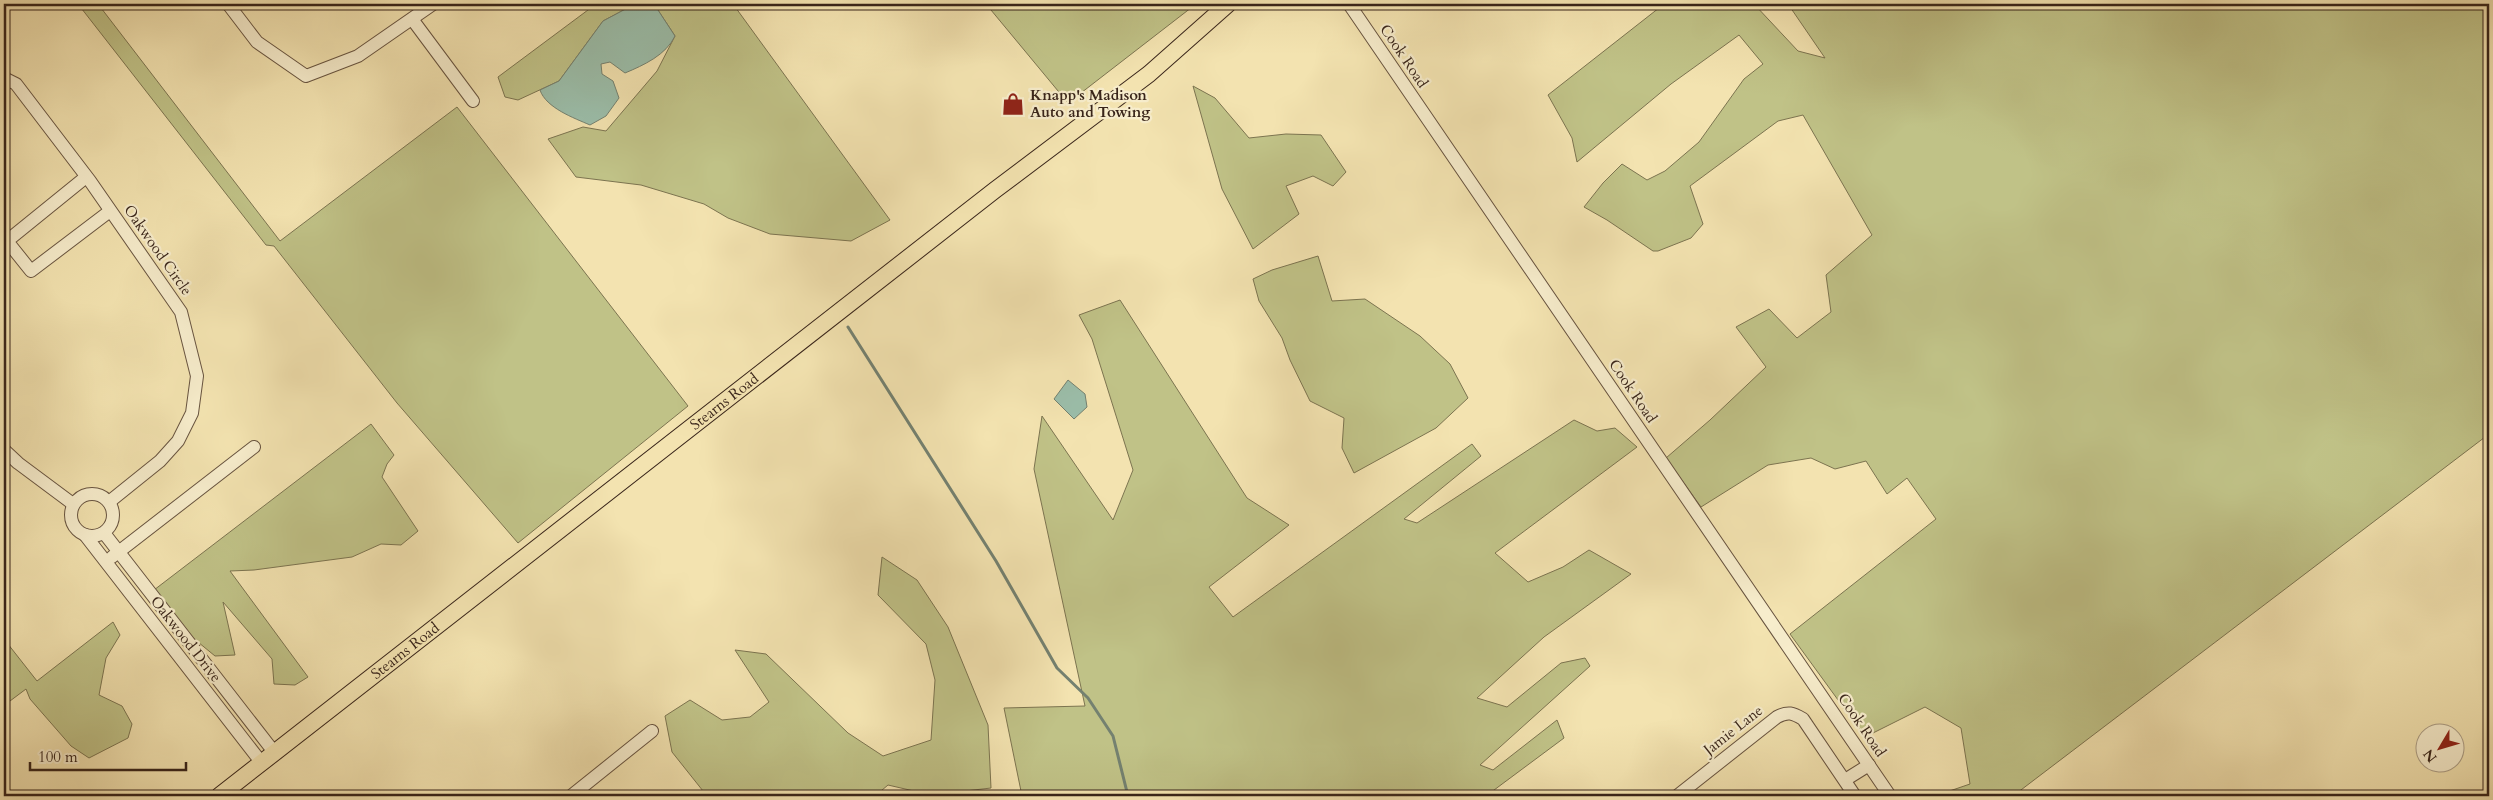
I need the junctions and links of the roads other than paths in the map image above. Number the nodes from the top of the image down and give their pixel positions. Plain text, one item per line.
1 (228, 4) edge
2 (434, 4) edge
3 (1228, 4) edge
4 (1349, 4) edge
5 (412, 19) junction
6 (4, 78) edge
7 (473, 101) dead end
8 (86, 177) junction
9 (110, 210) junction
10 (254, 447) dead end
11 (4, 450) edge
12 (109, 502) junction
13 (73, 504) junction
14 (104, 533) junction
15 (85, 535) junction
16 (118, 552) junction
17 (106, 561) junction
18 (652, 731) dead end
19 (274, 752) junction
20 (261, 762) junction
21 (1869, 764) junction
22 (1845, 780) junction
23 (219, 796) edge
24 (571, 796) edge
25 (1676, 796) edge
26 (1855, 796) edge
27 (1890, 796) edge

1 - 5 street
2 - 5 street
3 - 19 main road, Stearns Road
4 - 21 street, Cook Road
5 - 7 street
6 - 8 street, Oakwood Circle
8 - 9 street, Oakwood Circle
8 - 9 street
9 - 12 street, Oakwood Circle
10 - 16 street
11 - 13 street
12 - 13 street
12 - 14 street
13 - 15 street
14 - 15 street
14 - 16 street, Oakwood Drive
15 - 17 street, Oakwood Drive
16 - 17 street
16 - 19 street, Oakwood Drive
17 - 20 street, Oakwood Drive
18 - 24 street
19 - 20 main road, Stearns Road
20 - 23 main road, Stearns Road
21 - 22 street
21 - 27 street, Cook Road
22 - 25 street, Jamie Lane
22 - 26 street, Jamie Lane

